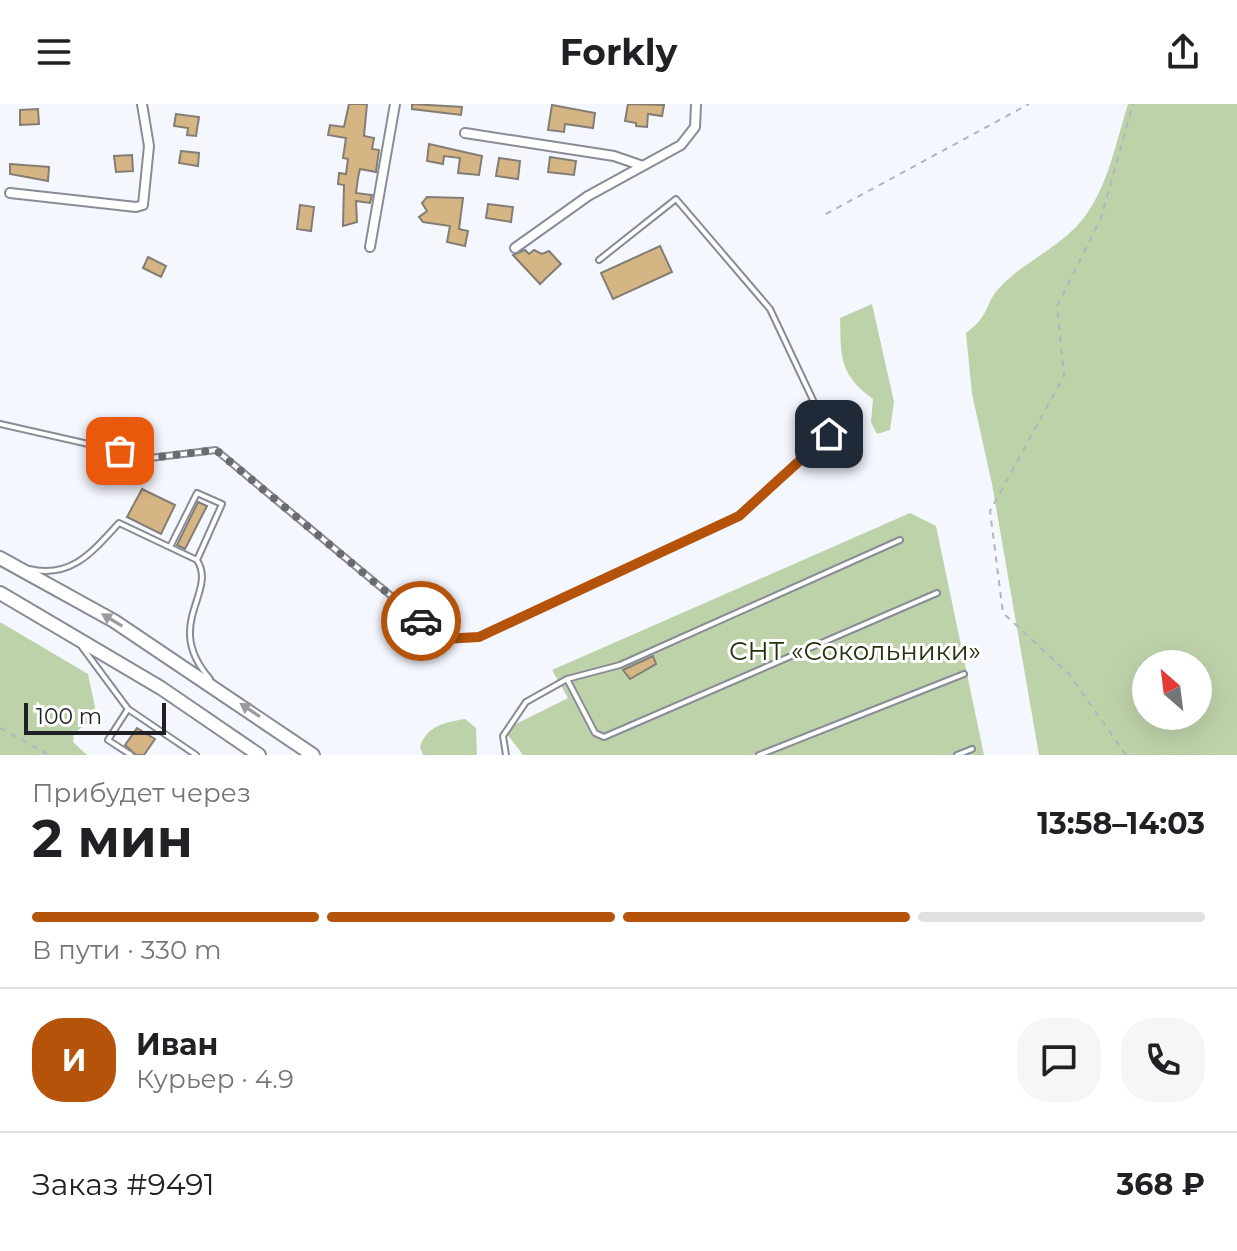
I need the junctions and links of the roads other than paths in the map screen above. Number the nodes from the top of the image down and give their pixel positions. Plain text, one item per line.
1 (142, 104) edge
2 (395, 104) edge
3 (696, 104) edge
4 (465, 133) dead end
5 (640, 165) junction
6 (10, 193) dead end
7 (370, 247) dead end
8 (515, 248) dead end
9 (599, 260) dead end
10 (0, 424) edge
11 (900, 540) dead end
12 (170, 547) junction
13 (0, 558) edge
14 (197, 560) junction
15 (14, 565) junction
16 (0, 593) edge
17 (937, 593) dead end
18 (66, 630) junction
19 (964, 674) dead end
20 (567, 679) junction
21 (219, 690) junction
22 (128, 709) junction
23 (972, 749) dead end
24 (131, 755) edge
25 (195, 755) edge
26 (259, 755) edge
27 (313, 755) edge
28 (506, 755) edge
29 (759, 755) edge
30 (957, 755) edge

1 - 6 street
2 - 7 street
3 - 5 street
4 - 5 street
5 - 8 street
9 - 10 lane
11 - 20 lane
12 - 14 lane
12 - 14 lane
12 - 15 lane
13 - 15 highway
14 - 21 lane
21 -> 15 highway
16 - 18 highway
17 - 20 lane
18 - 22 lane
18 - 26 highway
19 - 29 lane
20 - 28 lane
27 -> 21 highway
22 - 24 lane
22 - 25 lane
23 - 30 lane

